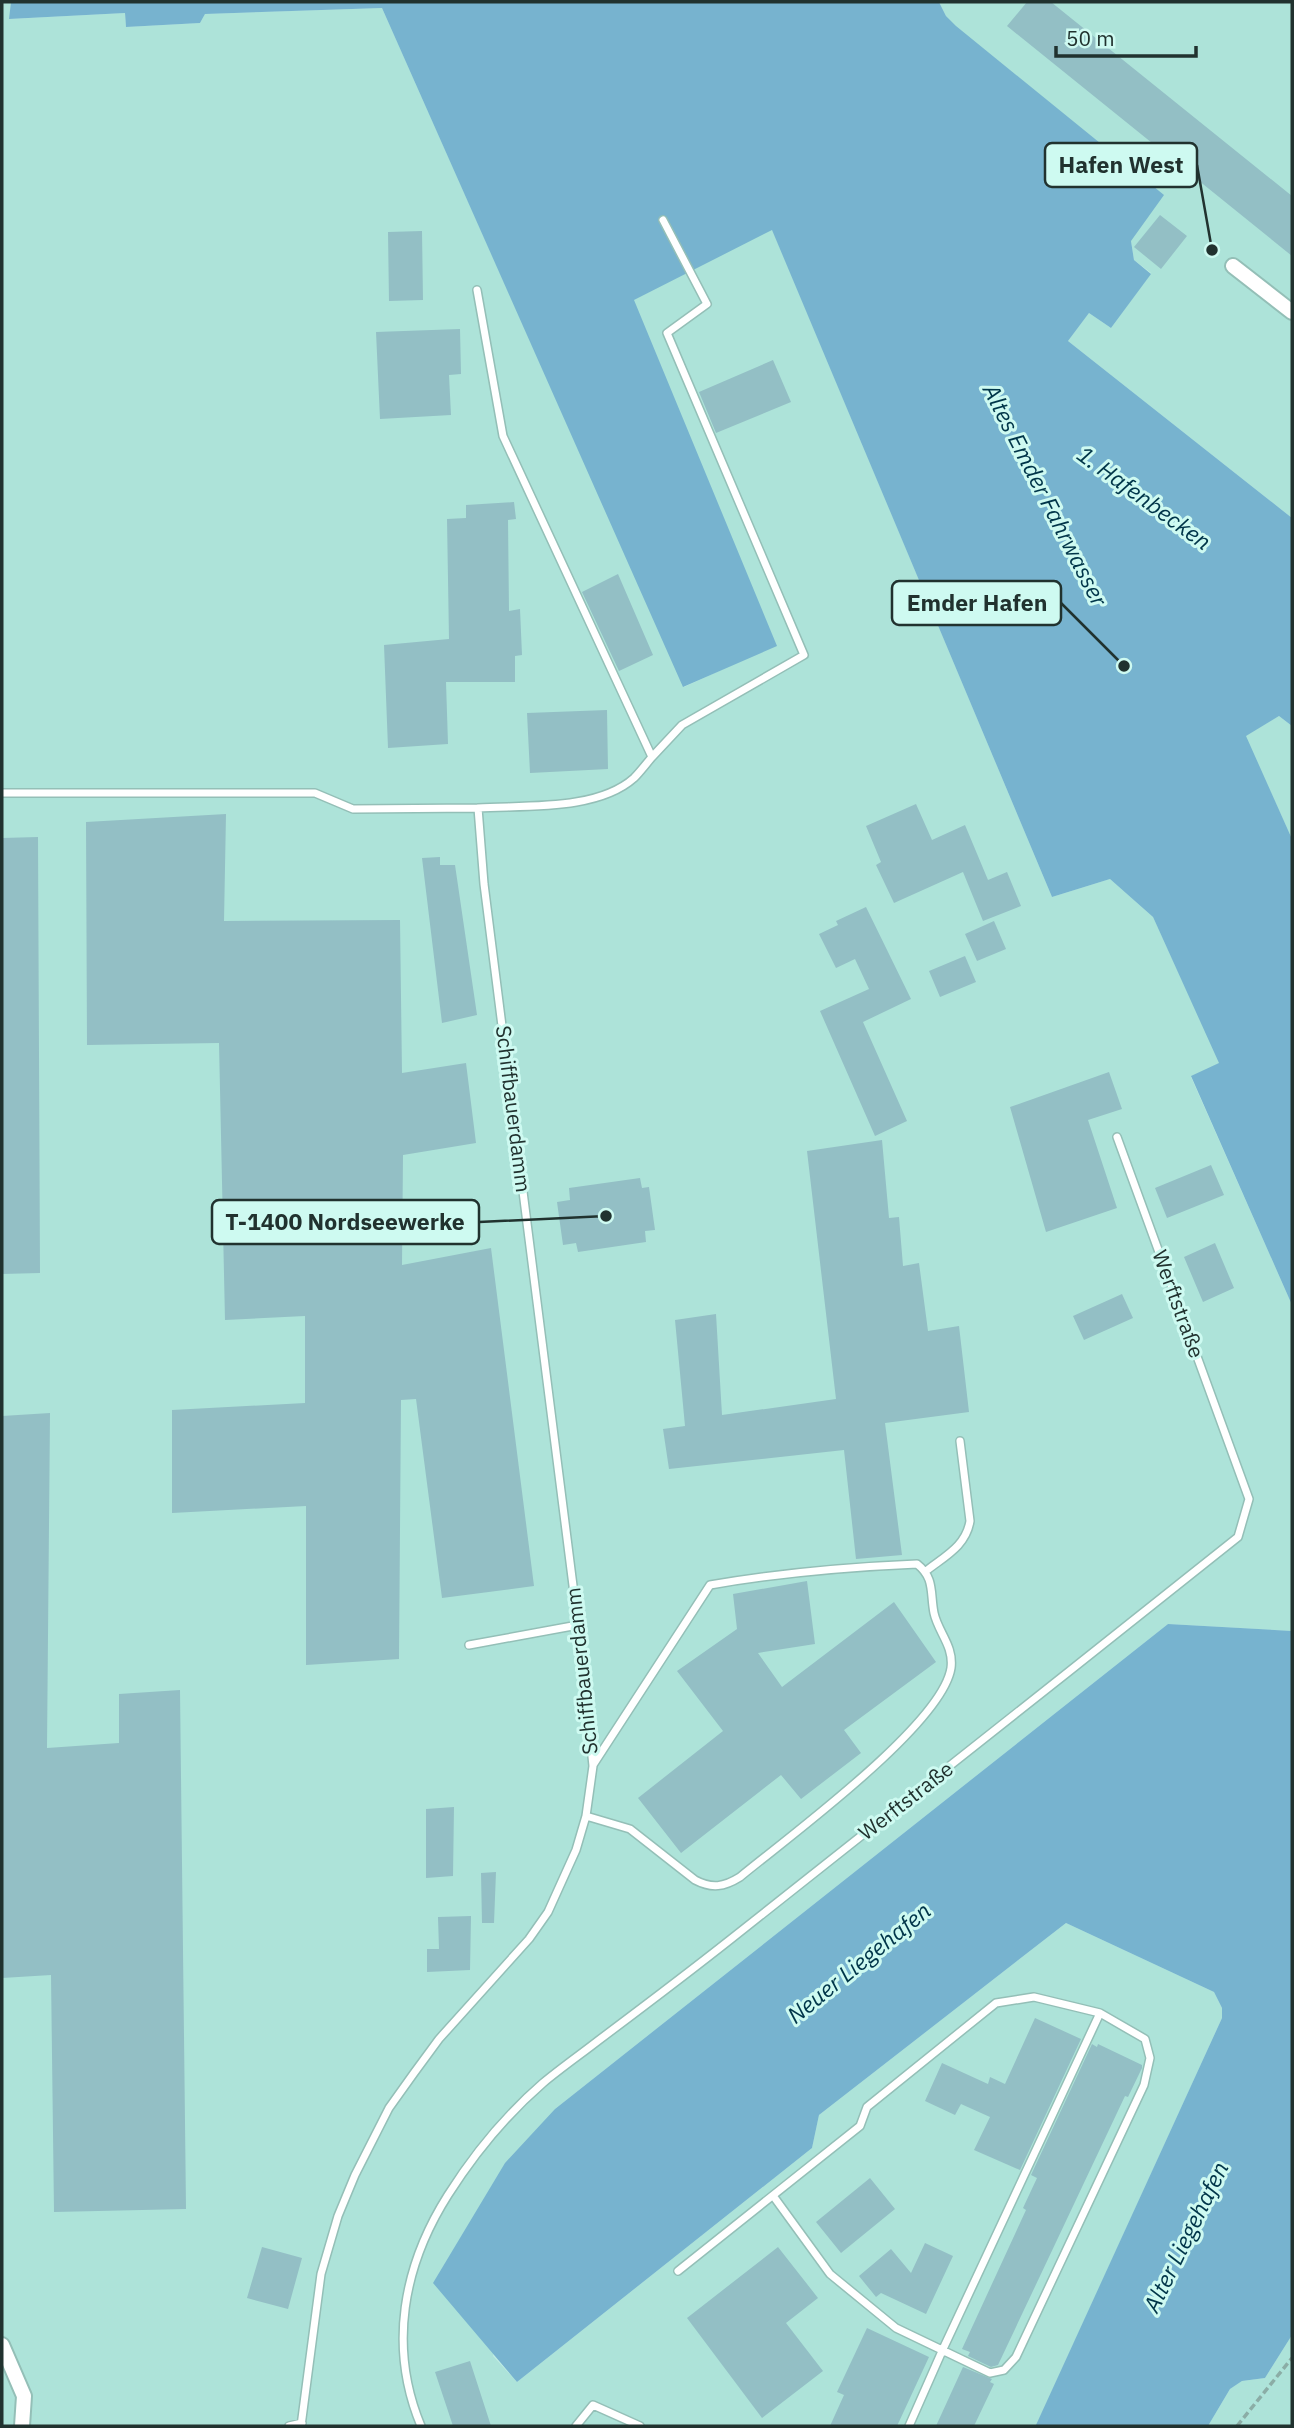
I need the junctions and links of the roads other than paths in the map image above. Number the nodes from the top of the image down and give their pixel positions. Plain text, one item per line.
1 (663, 220) dead end
2 (1233, 266) dead end
3 (477, 290) dead end
4 (1292, 312) edge
5 (652, 757) junction
6 (2, 793) edge
7 (478, 808) junction
8 (1117, 1137) dead end
9 (960, 1441) dead end
10 (926, 1571) junction
11 (578, 1625) junction
12 (469, 1645) dead end
13 (593, 1766) junction
14 (586, 1816) junction
15 (1100, 2013) junction
16 (774, 2197) junction
17 (678, 2271) dead end
18 (2, 2345) edge
19 (943, 2349) junction
20 (302, 2425) edge
21 (22, 2426) edge
22 (289, 2426) edge
23 (421, 2426) edge
24 (576, 2426) edge
25 (640, 2426) edge
26 (909, 2426) edge

1 - 5 lane
2 - 4 street
3 - 5 lane
5 - 7 lane
6 - 7 lane
7 - 11 lane, Schiffbauerdamm
8 - 23 lane, Werftstraße
9 - 10 lane
10 - 13 lane
10 - 14 lane
11 - 12 lane
11 - 13 lane, Schiffbauerdamm
13 - 14 lane, Schiffbauerdamm
14 - 20 lane, Schiffbauerdamm
15 - 16 lane
15 - 19 lane
15 - 19 lane
16 - 17 lane
16 - 19 lane
18 - 21 street
19 - 26 lane
20 - 22 lane
24 - 25 lane

